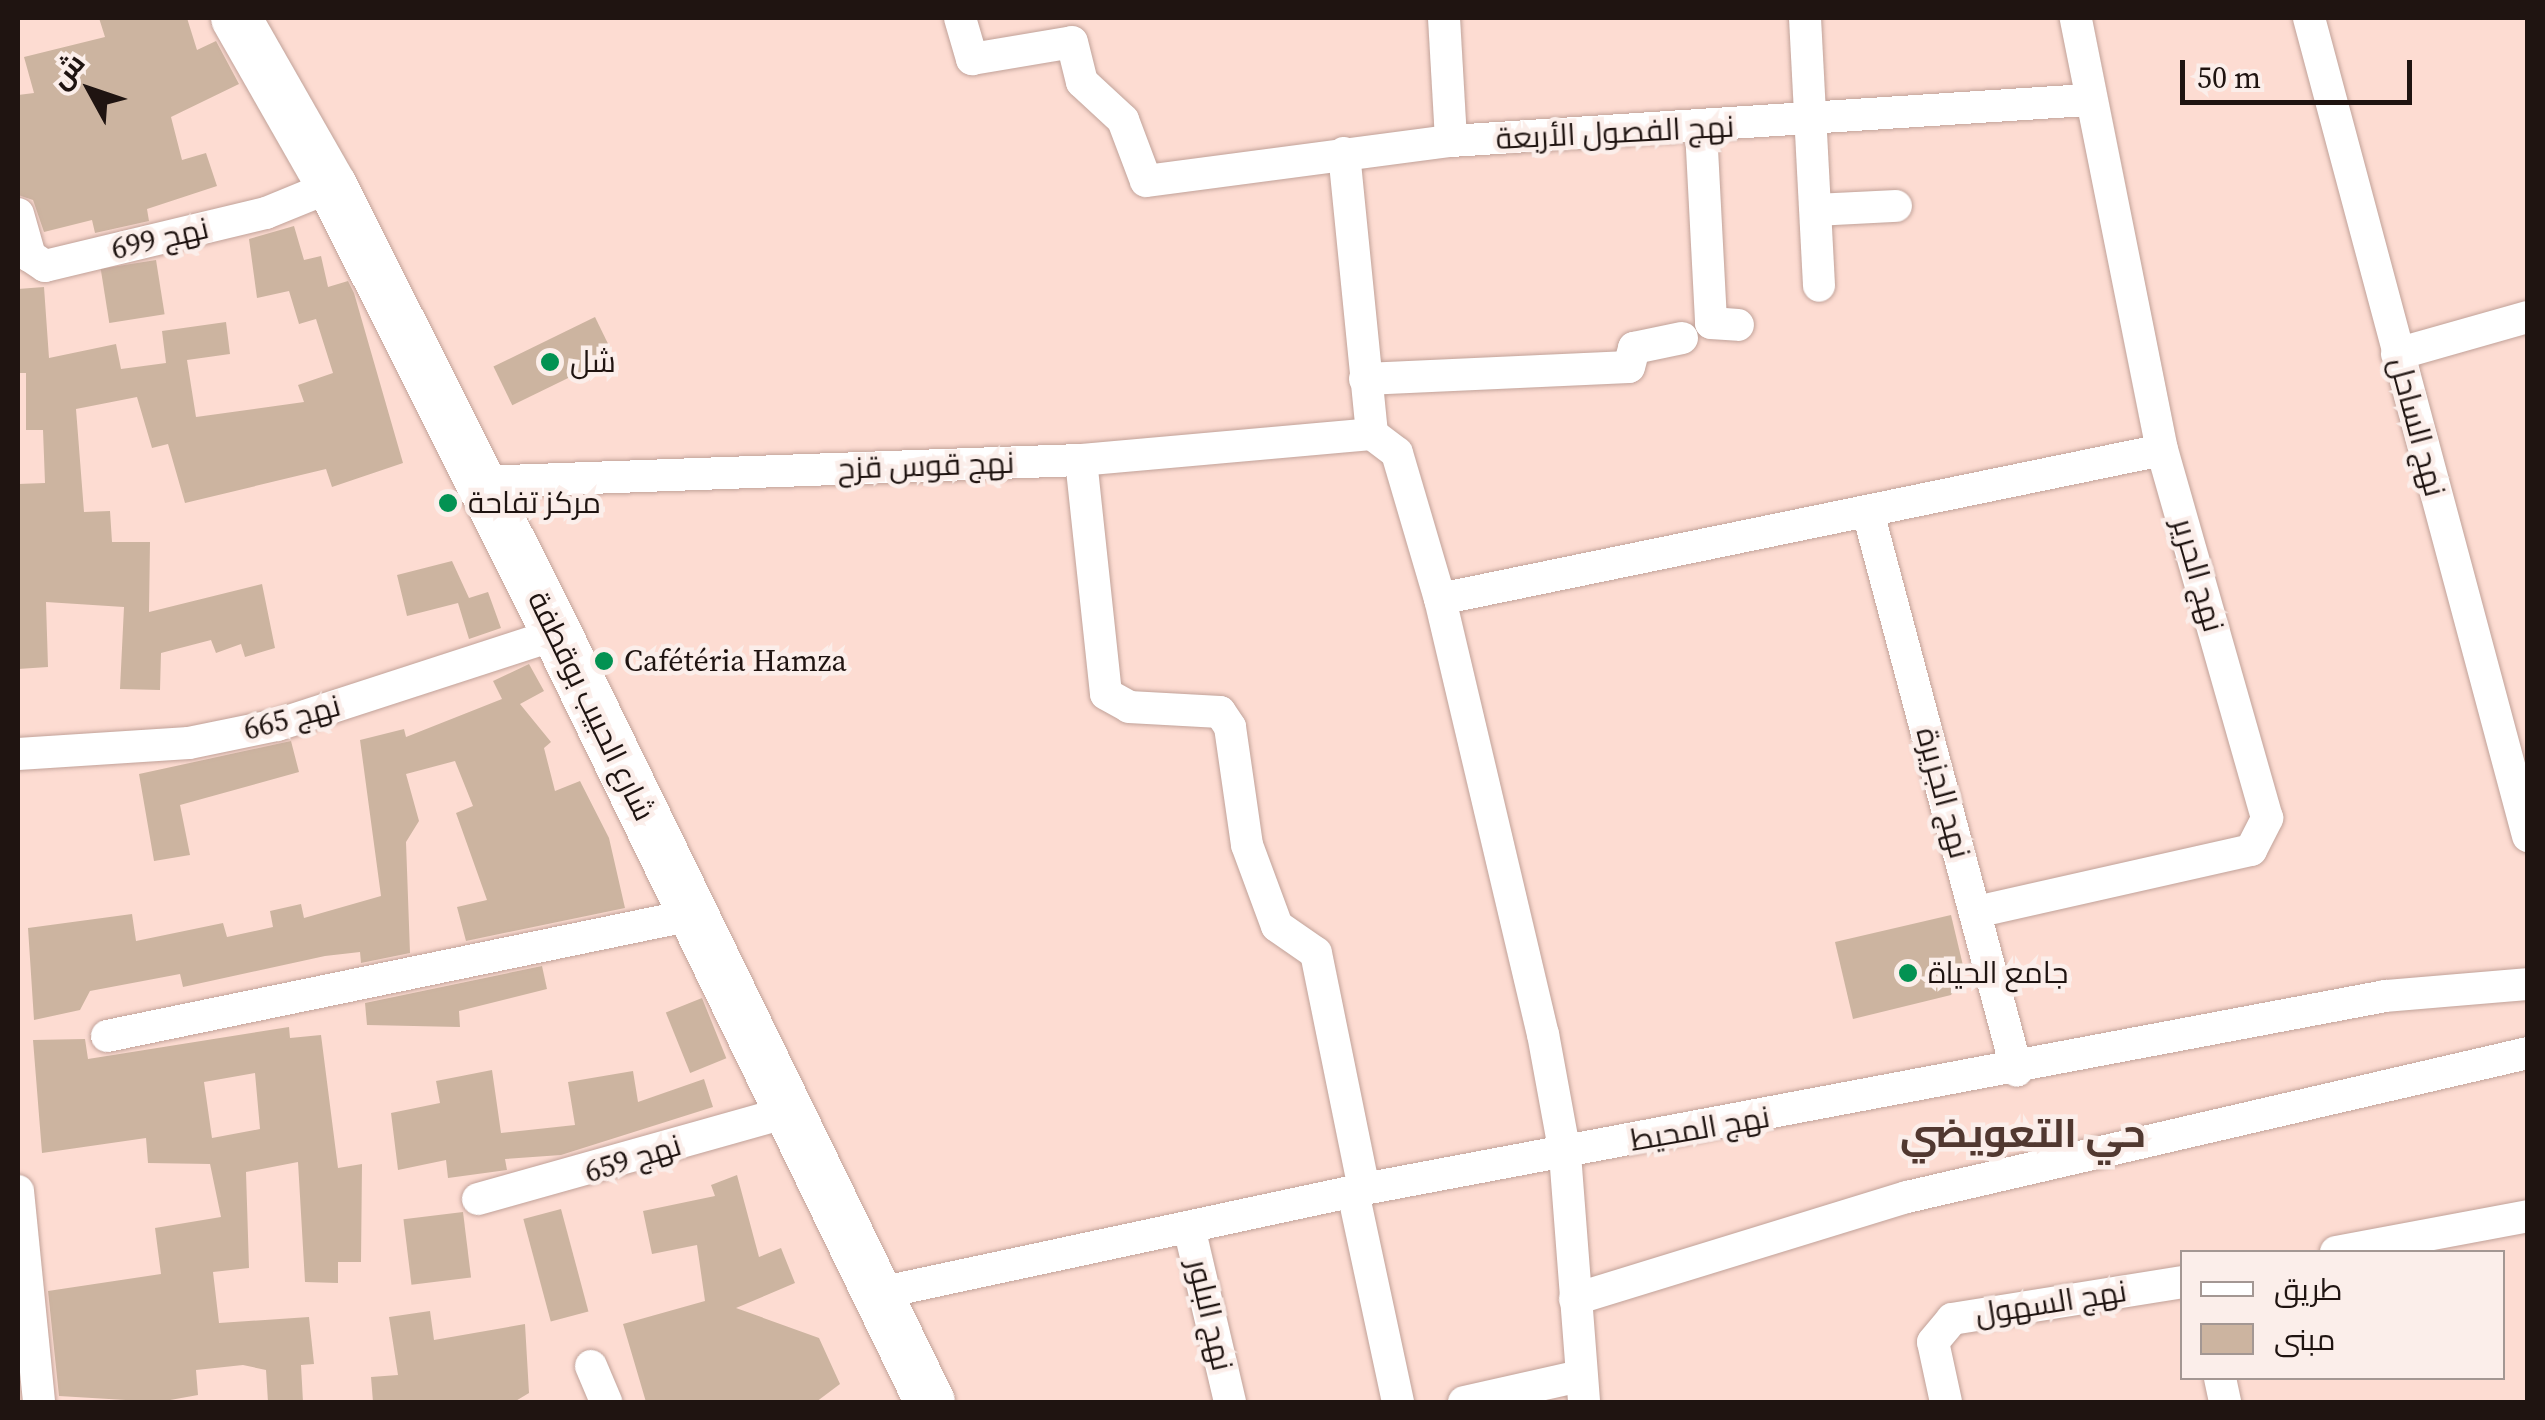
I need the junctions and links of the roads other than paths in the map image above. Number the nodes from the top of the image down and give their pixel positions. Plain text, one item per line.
1 (236, 18) edge
2 (960, 18) edge
3 (1444, 18) edge
4 (1806, 18) edge
5 (2076, 18) edge
6 (2309, 18) edge
7 (2086, 100) junction
8 (1813, 123) junction
9 (1701, 130) junction
10 (1451, 141) junction
11 (1344, 152) junction
12 (332, 186) junction
13 (1896, 206) dead end
14 (1816, 210) junction
15 (18, 214) edge
16 (1819, 286) dead end
17 (2528, 317) edge
18 (1738, 324) dead end
19 (1682, 338) dead end
20 (2396, 354) junction
21 (1365, 379) junction
22 (1372, 434) junction
23 (2162, 450) junction
24 (1080, 460) junction
25 (480, 482) junction
26 (1868, 516) junction
27 (1440, 599) junction
28 (558, 634) junction
29 (18, 754) edge
30 (2528, 836) edge
31 (1976, 912) junction
32 (692, 915) junction
33 (2528, 984) edge
34 (108, 1036) dead end
35 (2528, 1053) edge
36 (2016, 1071) junction
37 (788, 1112) junction
38 (1566, 1154) junction
39 (1359, 1191) junction
40 (18, 1192) edge
41 (478, 1199) dead end
42 (2528, 1216) edge
43 (1189, 1228) junction
44 (2347, 1250) edge
45 (2180, 1282) edge
46 (875, 1294) junction
47 (1576, 1298) junction
48 (26, 1331) edge
49 (592, 1366) dead end
50 (1580, 1390) edge
51 (39, 1402) edge
52 (606, 1402) edge
53 (930, 1402) edge
54 (1230, 1402) edge
55 (1398, 1402) edge
56 (1464, 1402) edge
57 (1946, 1402) edge

1 - 12 main road, شارع الحبيب بوقطفة
2 - 11 street, نهج الفصول الأربعة
3 - 10 street
4 - 8 street
5 - 7 street, نهج الحرير
6 - 20 street, نهج الساحل
7 - 8 street, نهج الفصول الأربعة
7 - 23 street, نهج الحرير
8 - 9 street, نهج الفصول الأربعة
8 - 14 street
9 - 10 street, نهج الفصول الأربعة
9 - 18 street
10 - 11 street, نهج الفصول الأربعة
11 - 21 street
12 - 15 street, نهج 699
12 - 25 main road, شارع الحبيب بوقطفة
13 - 14 street
14 - 16 street
17 - 20 street
19 - 21 street
20 - 30 street, نهج الساحل
21 - 22 street
22 - 24 street, نهج قوس قزح
22 - 27 street
23 - 26 street
23 - 31 street, نهج الحرير
24 - 25 street, نهج قوس قزح
24 - 39 street
25 - 28 main road, شارع الحبيب بوقطفة
26 - 27 street
26 - 31 street, نهج الجزيرة
27 - 38 street
28 - 29 street, نهج 665
28 - 32 main road, شارع الحبيب بوقطفة
31 - 36 street, نهج الجزيرة
32 - 34 street
32 - 37 main road, شارع الحبيب بوقطفة
33 - 36 street, نهج المحيط
35 - 47 street
36 - 38 street, نهج المحيط
37 - 41 street, نهج 659
37 - 46 main road, شارع الحبيب بوقطفة
38 - 39 street, نهج المحيط
38 - 47 street
39 - 43 street, نهج المحيط
39 - 55 street
40 - 48 street
42 - 44 street
43 - 46 street, نهج المحيط
43 - 54 street, نهج البلور
45 - 57 street, نهج السهول
46 - 53 main road, شارع الحبيب بوقطفة
47 - 50 street
48 - 51 street
49 - 52 street
50 - 56 street

